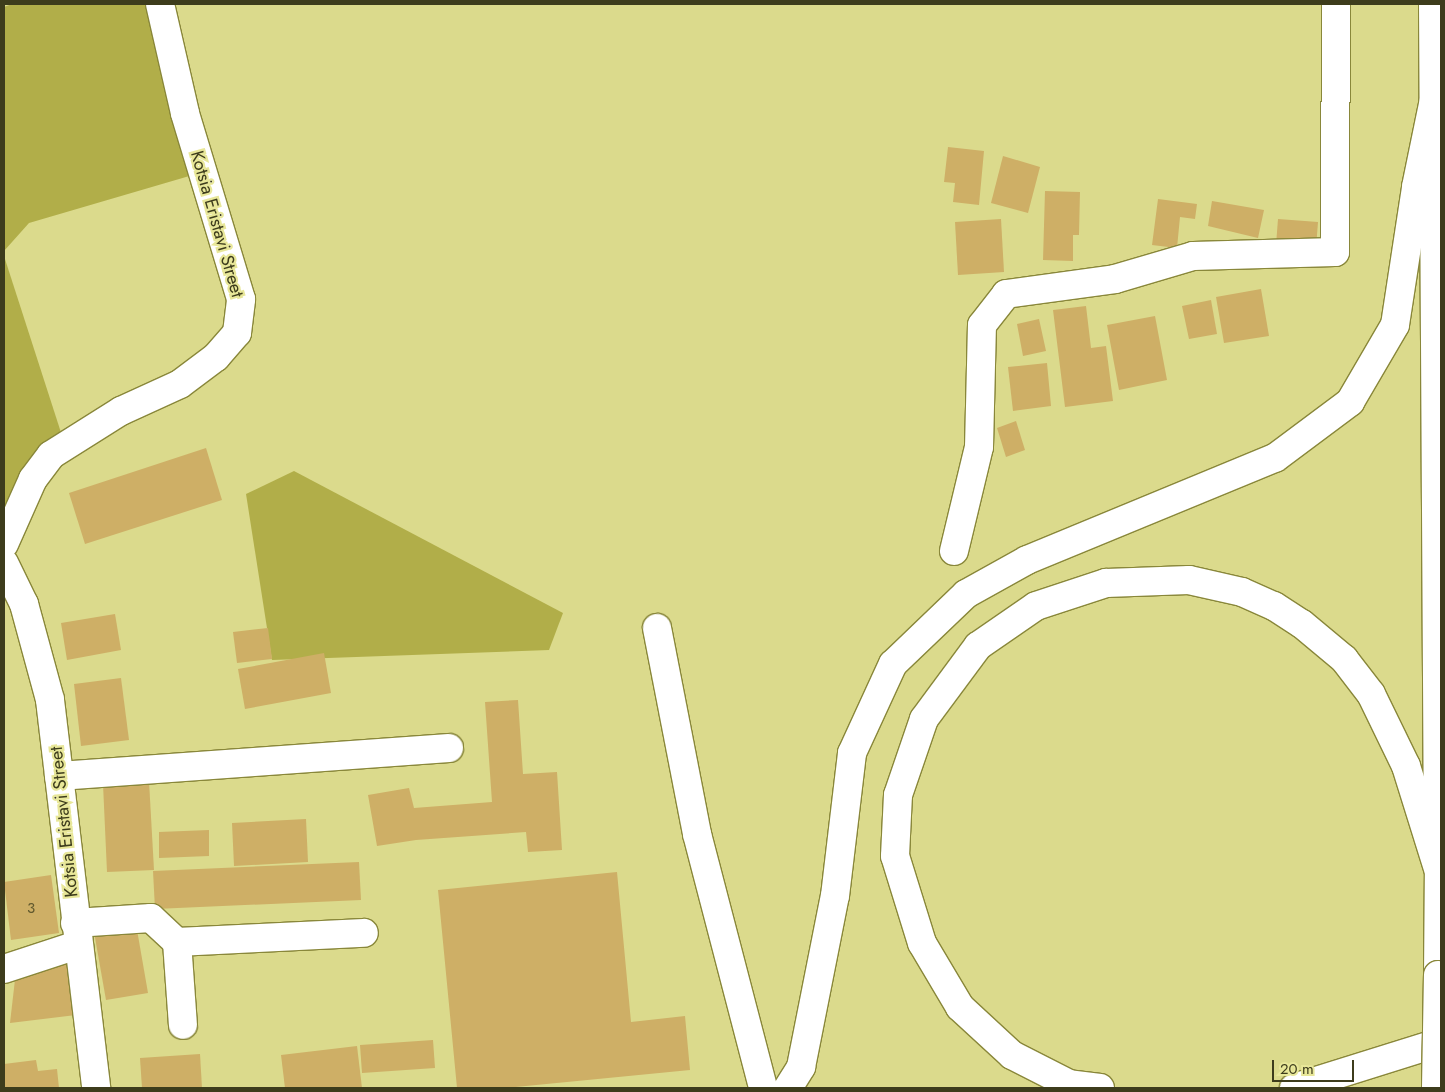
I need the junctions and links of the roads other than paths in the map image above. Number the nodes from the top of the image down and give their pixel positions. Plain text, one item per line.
1 (160, 4) edge
2 (1336, 4) edge
3 (1433, 4) edge
4 (1438, 104) edge
5 (4, 544) edge
6 (954, 551) dead end
7 (4, 563) edge
8 (657, 628) dead end
9 (449, 748) dead end
10 (59, 776) junction
11 (1441, 836) edge
12 (1438, 869) junction
13 (364, 933) dead end
14 (76, 934) junction
15 (177, 942) junction
16 (4, 969) edge
17 (183, 1025) dead end
18 (1441, 1042) edge
19 (96, 1088) edge
20 (764, 1088) edge
21 (788, 1088) edge
22 (1100, 1088) edge
23 (1294, 1088) edge
24 (1436, 1088) edge

1 - 5 main road, Kotsia Eristavi Street
2 - 6 main road
3 - 4 main road
4 - 12 main road
4 - 21 main road
7 - 10 main road, Kotsia Eristavi Street
8 - 20 main road
9 - 10 main road
10 - 14 main road, Kotsia Eristavi Street
11 - 12 main road
12 - 22 main road
12 - 24 main road, bridge
13 - 15 main road
14 - 15 main road
14 - 16 main road
14 - 19 main road, Kotsia Eristavi Street
15 - 17 main road
18 - 23 main road

